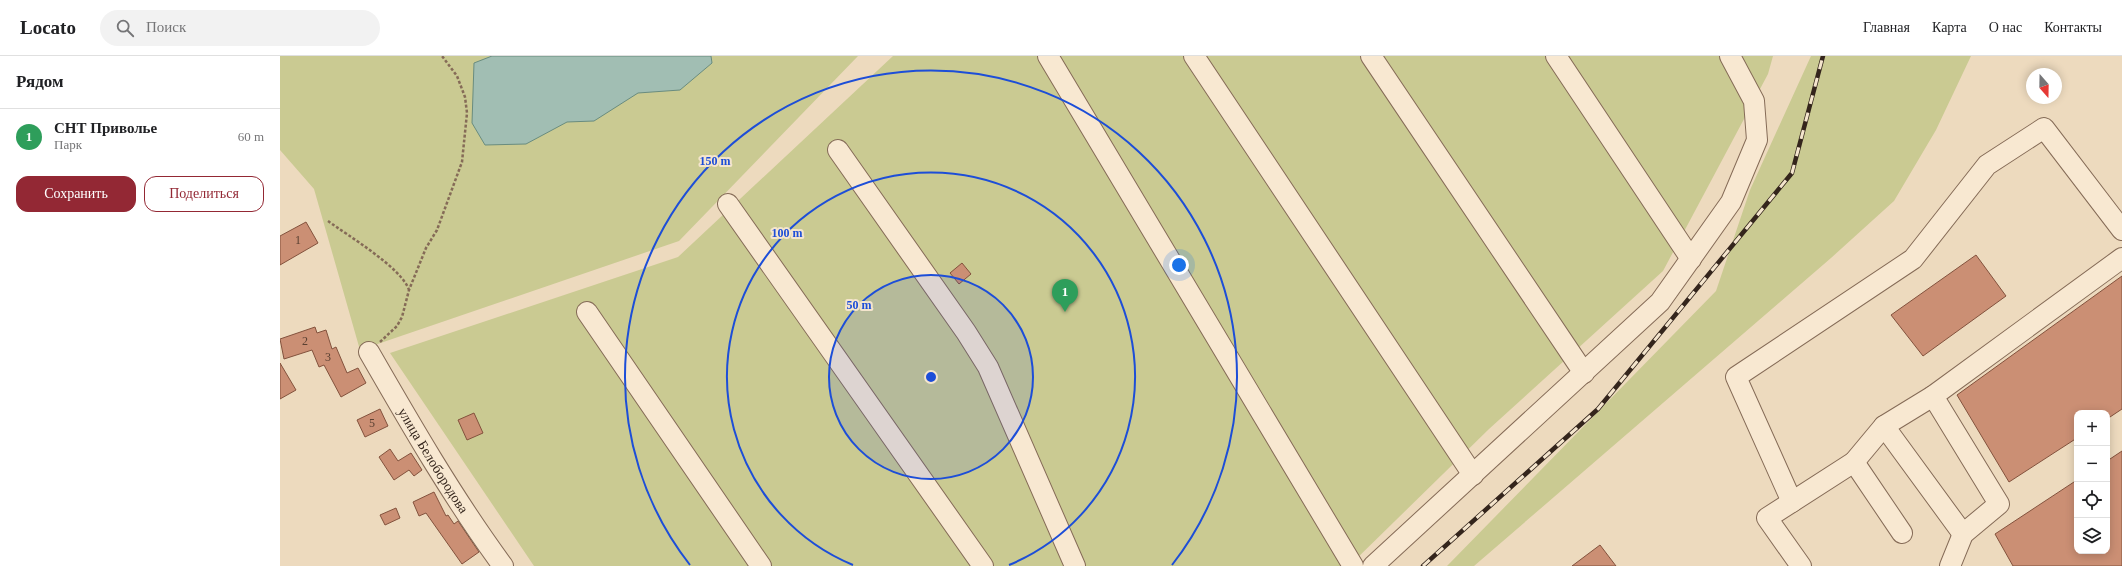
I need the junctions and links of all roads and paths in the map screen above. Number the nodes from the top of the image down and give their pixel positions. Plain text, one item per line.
1 (442, 56) edge
2 (1048, 56) edge
3 (1194, 56) edge
4 (1371, 56) edge
5 (1556, 56) edge
6 (1730, 56) edge
7 (838, 150) dead end
8 (728, 204) dead end
9 (328, 221) dead end
10 (2122, 230) edge
11 (2122, 258) edge
12 (1691, 259) junction
13 (409, 290) junction
14 (587, 312) dead end
15 (369, 352) joint
16 (1584, 373) junction
17 (1933, 396) junction
18 (1884, 426) junction
19 (1854, 462) junction
20 (1473, 475) junction
21 (1792, 502) junction
22 (1902, 533) dead end
23 (1963, 534) junction
24 (503, 566) edge
25 (761, 566) edge
26 (983, 566) edge
27 (1075, 566) edge
28 (1353, 566) edge
29 (1373, 566) edge
30 (1801, 566) edge
31 (1950, 566) edge

1 - 13 path
2 - 28 street
3 - 20 street
4 - 16 street
5 - 12 street
6 - 12 street
7 - 27 street
8 - 26 street
9 - 13 path
10 - 21 street
11 - 17 street
12 - 16 street
13 - 15 path
14 - 25 street
15 - 24 street, улица Белобородова
16 - 20 street
17 - 18 street
17 - 23 street
18 - 19 street
18 - 23 street
19 - 21 street
19 - 22 street
20 - 29 street
21 - 30 street
23 - 31 street

